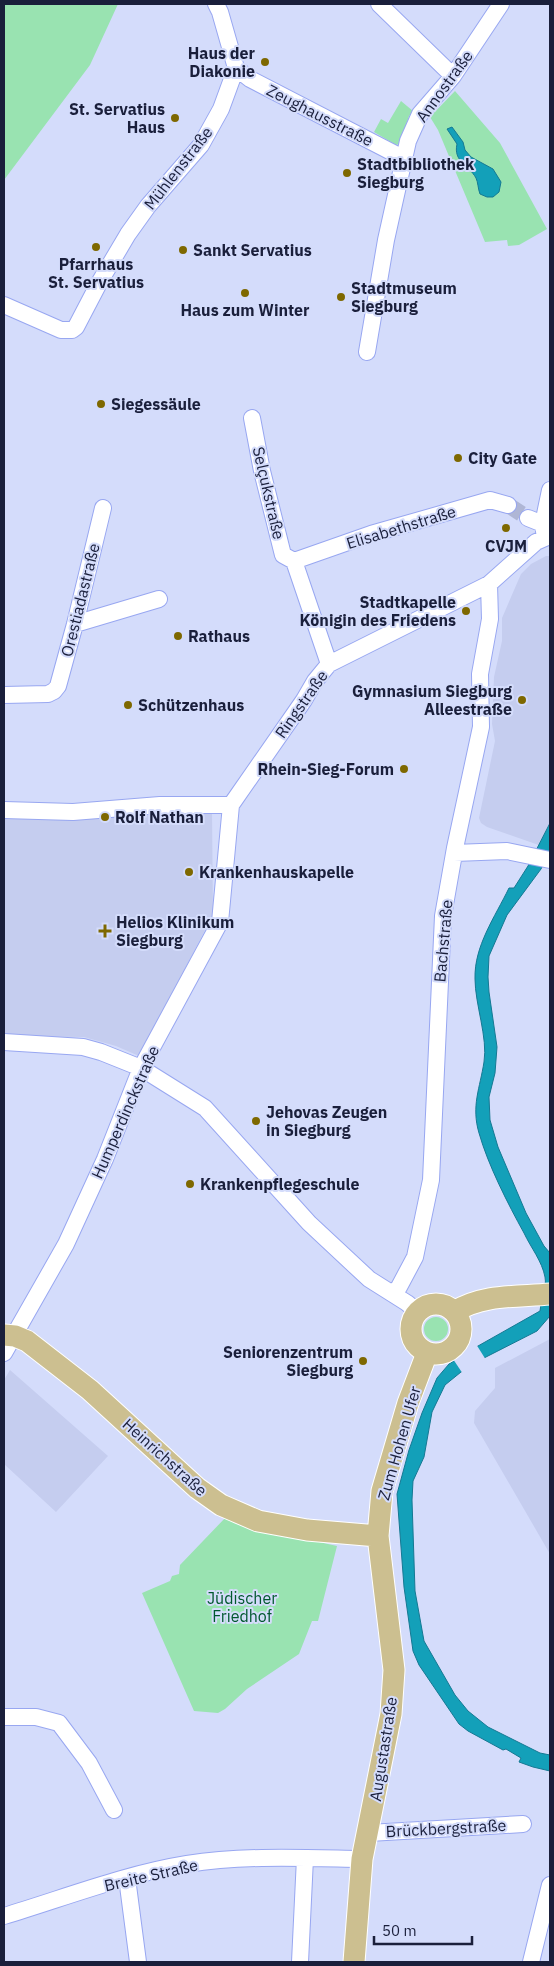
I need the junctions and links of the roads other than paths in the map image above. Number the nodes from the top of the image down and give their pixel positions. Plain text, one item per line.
1 (379, 4) edge
2 (501, 4) edge
3 (221, 6) edge
4 (236, 68) junction
5 (453, 76) junction
6 (405, 159) junction
7 (4, 305) edge
8 (367, 352) dead end
9 (252, 418) dead end
10 (550, 490) edge
11 (508, 505) tunnel mouth
12 (103, 508) dead end
13 (528, 518) tunnel mouth
14 (546, 534) edge
15 (294, 560) junction
16 (489, 584) junction
17 (159, 599) dead end
18 (76, 624) junction
19 (330, 664) junction
20 (4, 695) edge
21 (231, 805) junction
22 (4, 810) edge
23 (454, 853) junction
24 (550, 860) edge
25 (4, 1042) edge
26 (141, 1068) junction
27 (393, 1294) junction
28 (545, 1294) edge
29 (418, 1312) junction
30 (454, 1312) junction
31 (8, 1341) edge
32 (428, 1353) junction
33 (378, 1536) junction
34 (4, 1717) edge
35 (114, 1810) dead end
36 (523, 1824) dead end
37 (369, 1833) junction
38 (305, 1858) junction
39 (362, 1859) junction
40 (127, 1878) junction
41 (550, 1885) edge
42 (4, 1916) edge
43 (138, 1962) edge
44 (300, 1962) edge
45 (354, 1962) edge
46 (531, 1962) edge

1 - 5 street
2 - 5 street, Annostraße
3 - 4 street
4 - 6 street, Zeughausstraße
4 - 7 street, Mühlenstraße
5 - 6 street, Annostraße
6 - 8 street, Annostraße
9 - 15 street, Selçukstraße
10 - 14 street
11 - 15 street, Elisabethstraße
12 - 18 street, Orestiadastraße
13 - 14 street
14 - 16 street, Ringstraße
15 - 19 street
16 - 19 street, Ringstraße
16 - 23 street, Bachstraße
17 - 18 street
18 - 20 street, Orestiadastraße
19 - 21 street, Ringstraße
21 - 22 street
21 - 26 street, Humperdinckstraße
23 - 24 street
23 - 27 street, Bachstraße
25 - 26 street
26 - 27 street
26 - 31 street, Humperdinckstraße
27 - 29 street
28 - 30 main road
29 - 30 main road
29 - 32 main road
30 - 32 main road
31 - 33 main road, Heinrichstraße
32 - 33 main road, Zum Hohen Ufer
33 - 37 main road, Augustastraße
34 - 35 street
36 - 37 street, Brückbergstraße
37 - 39 main road, Augustastraße
38 - 39 street, Breite Straße
38 - 40 street, Breite Straße
38 - 44 street
39 - 45 main road, Augustastraße
40 - 42 street, Breite Straße
40 - 43 street
41 - 46 street

